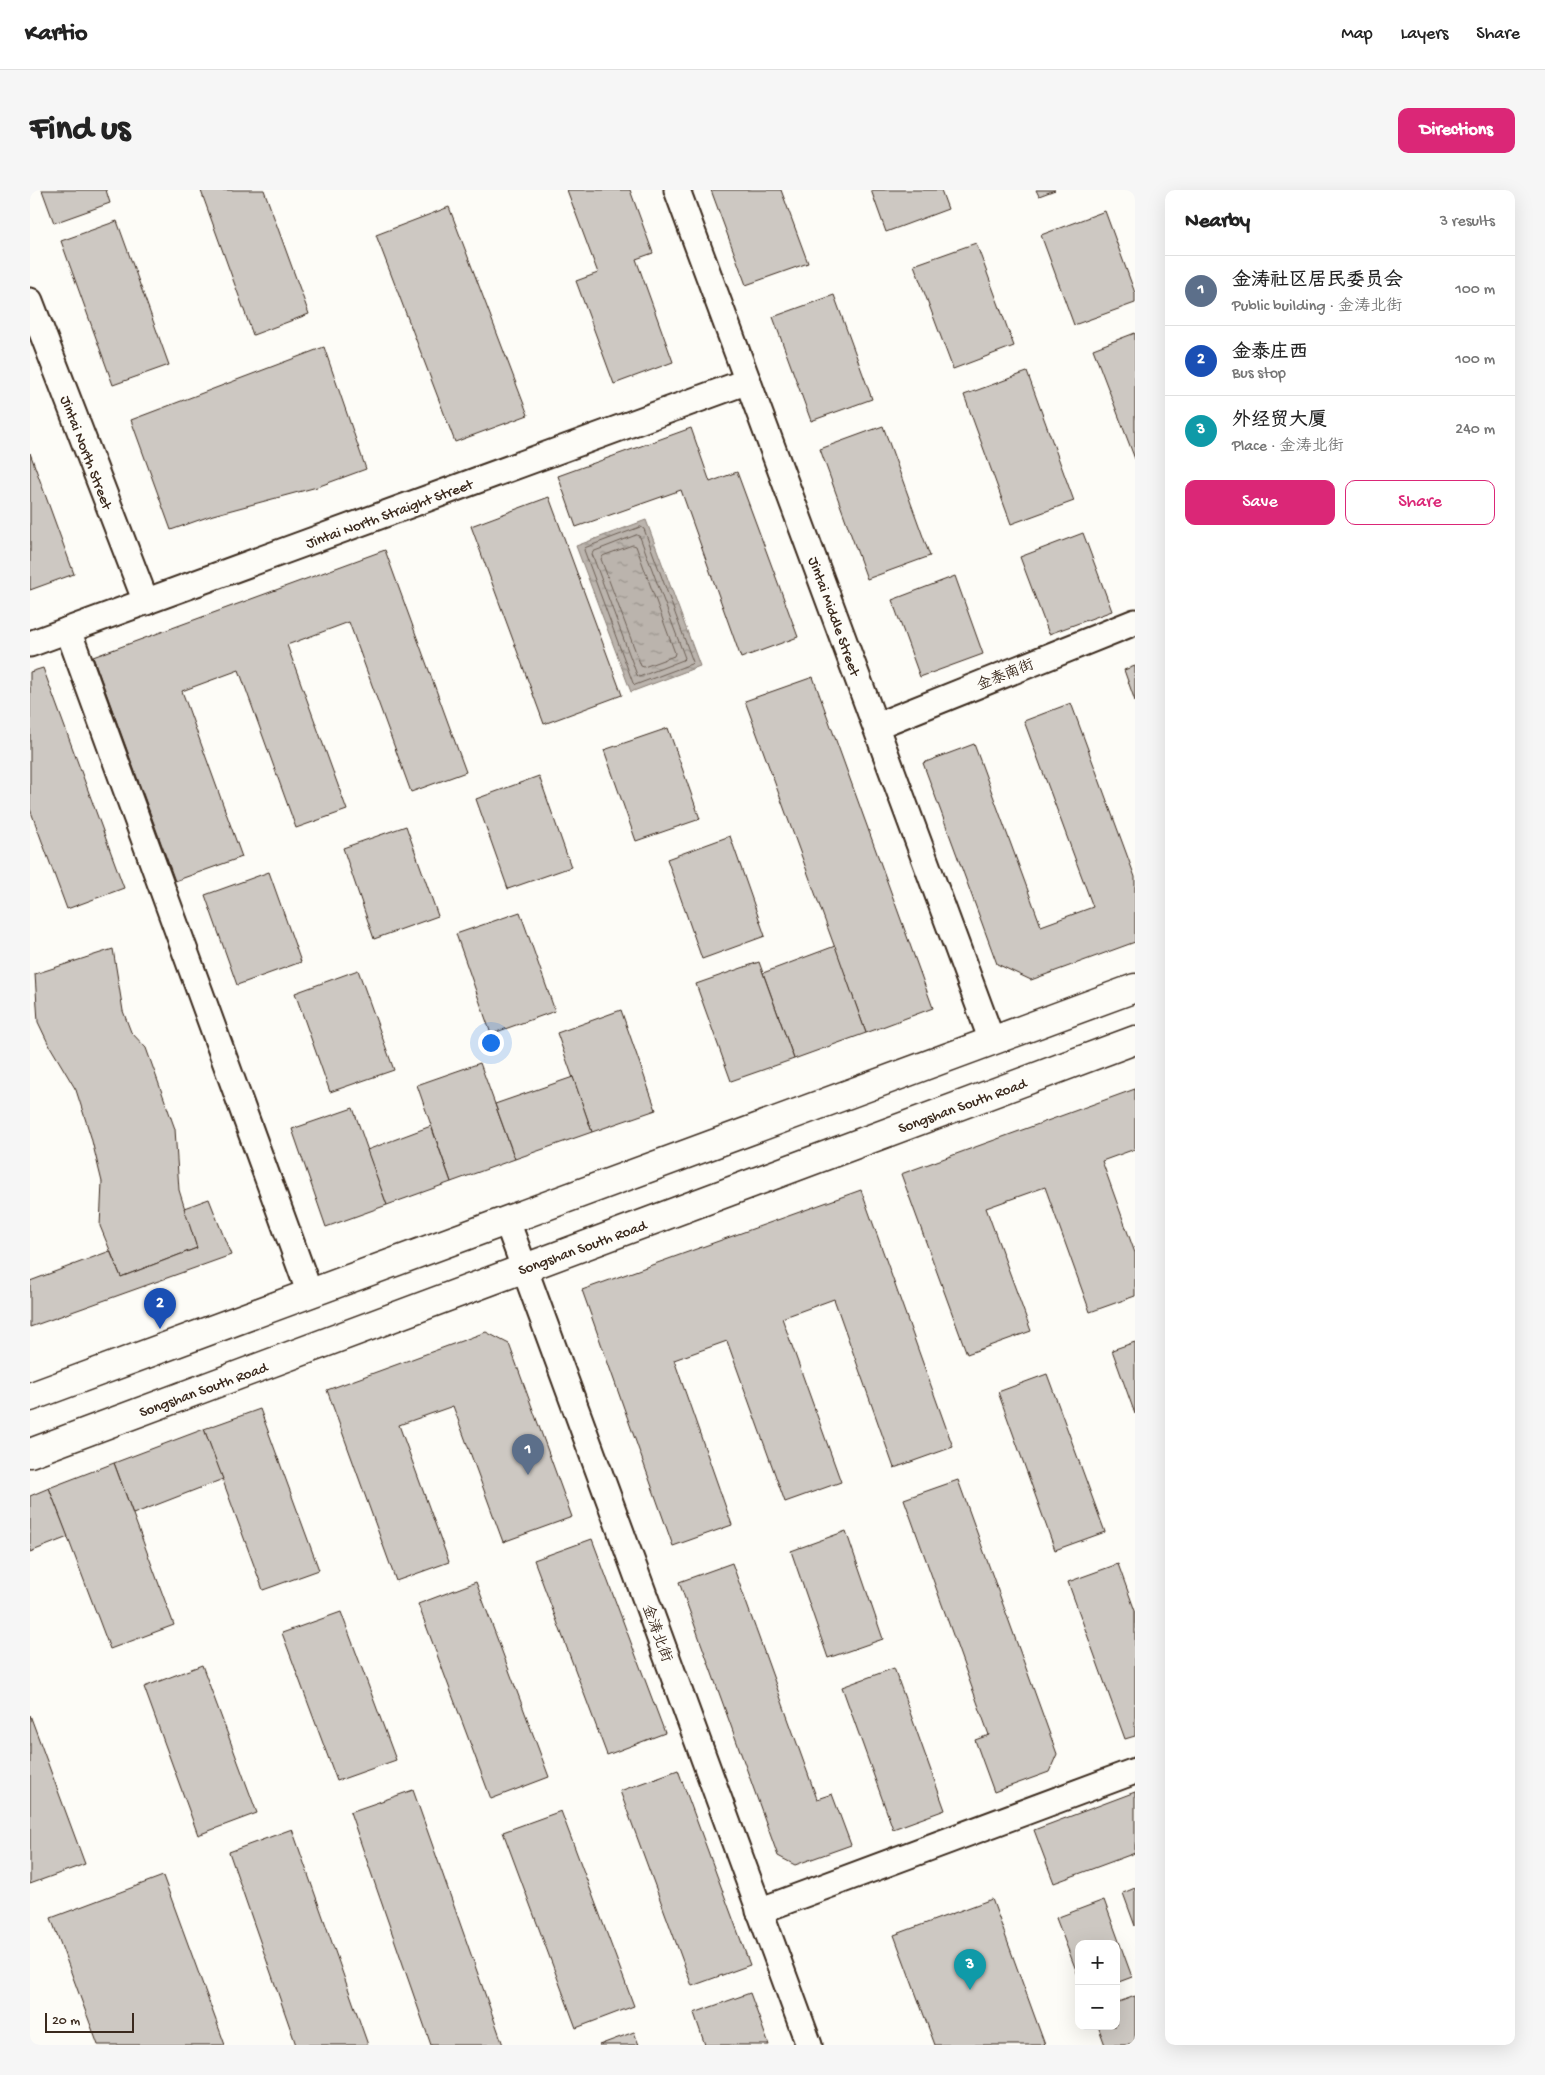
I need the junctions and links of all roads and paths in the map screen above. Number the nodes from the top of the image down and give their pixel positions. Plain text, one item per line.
1 (678, 190) edge
2 (30, 301) edge
3 (748, 381) junction
4 (146, 602) junction
5 (1135, 622) edge
6 (68, 630) junction
7 (30, 644) edge
8 (876, 726) junction
9 (1135, 988) edge
10 (1135, 1040) edge
11 (992, 1041) junction
12 (507, 1220) junction
13 (525, 1268) junction
14 (310, 1294) junction
15 (30, 1397) edge
16 (30, 1453) edge
17 (1135, 1771) edge
18 (760, 1911) junction
19 (808, 2045) edge

1 - 3 street, Jintai Middle Street
2 - 4 street, Jintai North Street
3 - 4 street, Jintai North Straight Street
3 - 8 street, Jintai Middle Street
4 - 6 street, Jintai North Straight Street
5 - 8 street, 金泰南街
6 - 7 street, Jintai North Straight Street
6 - 14 street
8 - 11 street, Jintai Middle Street
9 - 11 street
10 - 13 street, Songshan South Road
11 - 12 street
12 - 13 street, 金涛北街
12 - 14 street
13 - 16 street, Songshan South Road
13 - 18 street, 金涛北街
14 - 15 street
17 - 18 street
18 - 19 street, 金涛北街

